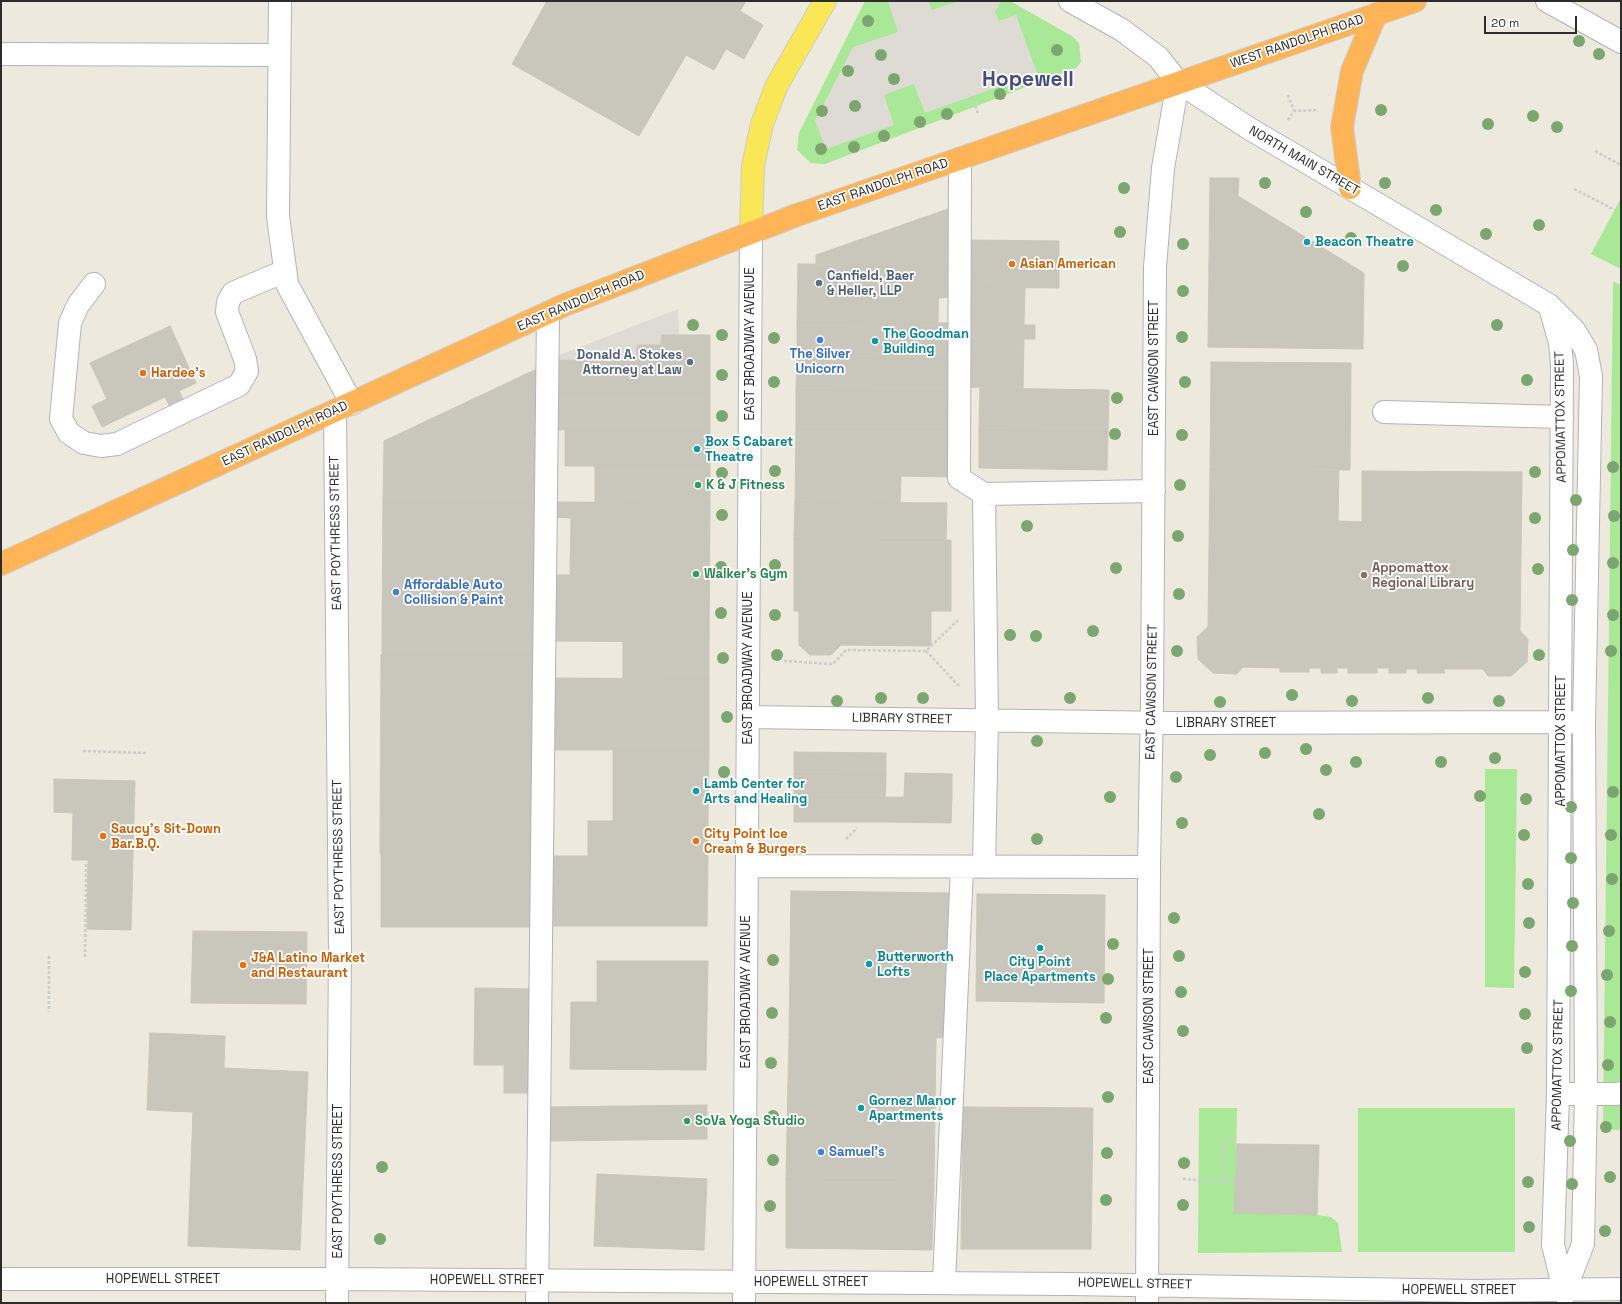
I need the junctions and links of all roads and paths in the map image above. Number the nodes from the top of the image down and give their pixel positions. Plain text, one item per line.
1 (280, 1) edge
2 (825, 1) edge
3 (1070, 1) edge
4 (1415, 1) edge
5 (1547, 1) edge
6 (1376, 14) junction
7 (1621, 42) edge
8 (1, 54) edge
9 (279, 55) junction
10 (1178, 82) junction
11 (1288, 95) dead end
12 (972, 96) dead end
13 (1319, 110) dead end
14 (1294, 111) junction
15 (978, 113) dead end
16 (1287, 122) dead end
17 (1594, 151) dead end
18 (960, 159) junction
19 (1621, 165) edge
20 (1350, 188) junction
21 (1574, 189) dead end
22 (1615, 210) dead end
23 (751, 232) junction
24 (285, 271) junction
25 (94, 284) dead end
26 (1549, 305) junction
27 (548, 313) junction
28 (344, 408) junction
29 (1384, 412) dead end
30 (1562, 417) junction
31 (1154, 491) junction
32 (984, 494) junction
33 (1, 564) edge
34 (960, 618) dead end
35 (926, 651) junction
36 (784, 661) dead end
37 (960, 688) dead end
38 (748, 717) junction
39 (987, 720) junction
40 (1561, 722) junction
41 (1584, 722) junction
42 (1151, 723) junction
43 (83, 752) dead end
44 (146, 752) dead end
45 (86, 863) dead end
46 (747, 866) junction
47 (984, 866) junction
48 (962, 867) junction
49 (1149, 867) junction
50 (49, 956) dead end
51 (85, 957) dead end
52 (49, 1012) dead end
53 (1621, 1093) edge
54 (1558, 1094) junction
55 (1586, 1094) junction
56 (1237, 1140) dead end
57 (1183, 1179) dead end
58 (1224, 1182) junction
59 (1235, 1183) dead end
60 (337, 1279) junction
61 (1, 1280) edge
62 (538, 1280) junction
63 (744, 1281) junction
64 (944, 1283) junction
65 (1621, 1289) edge
66 (1147, 1294) edge
67 (1348, 1296) edge
68 (1565, 1296) edge
69 (337, 1303) edge
70 (537, 1303) edge
71 (744, 1303) edge

1 - 9 street
2 - 23 main road, EAST BROADWAY AVENUE
3 - 10 street, NORTH MAIN STREET
4 - 6 highway, WEST RANDOLPH ROAD
5 - 7 street
6 - 10 highway, WEST RANDOLPH ROAD
6 - 20 highway
8 - 9 street
9 - 24 street
10 - 18 highway, EAST RANDOLPH ROAD
10 - 20 street, NORTH MAIN STREET
10 - 31 street, EAST CAWSON STREET
11 - 14 path
12 - 15 path
13 - 14 path
14 - 16 path
17 - 19 path
18 - 23 highway, EAST RANDOLPH ROAD
18 - 32 street
20 - 26 street, NORTH MAIN STREET
21 - 22 path
23 - 27 highway, EAST RANDOLPH ROAD
23 - 38 street, EAST BROADWAY AVENUE
24 - 25 street
24 - 28 street
26 - 30 street, APPOMATTOX STREET
26 - 41 street, APPOMATTOX STREET
27 - 28 highway, EAST RANDOLPH ROAD
27 - 62 street
28 - 33 highway, EAST RANDOLPH ROAD
28 - 60 street, EAST POYTHRESS STREET
29 - 30 street
30 - 40 street, APPOMATTOX STREET
31 - 32 street
31 - 42 street, EAST CAWSON STREET
32 - 39 street
34 - 35 path
35 - 36 path
35 - 37 path
38 - 39 street, LIBRARY STREET
38 - 46 street, EAST BROADWAY AVENUE
39 - 42 street, LIBRARY STREET
39 - 47 street
40 - 41 street, LIBRARY STREET
40 - 42 street, LIBRARY STREET
40 - 54 street, APPOMATTOX STREET
41 - 55 street, APPOMATTOX STREET
42 - 49 street, EAST CAWSON STREET
43 - 44 path
45 - 51 path
46 - 48 street
46 - 63 street, EAST BROADWAY AVENUE
47 - 48 street
47 - 49 street
48 - 64 street
49 - 66 street, EAST CAWSON STREET
50 - 52 path
53 - 55 street
54 - 55 street
54 - 68 street, APPOMATTOX STREET
55 - 68 street, APPOMATTOX STREET
56 - 58 path
57 - 58 path
58 - 59 path
60 - 61 street, HOPEWELL STREET
60 - 62 street, HOPEWELL STREET
60 - 69 street, EAST POYTHRESS STREET
62 - 63 street, HOPEWELL STREET
62 - 70 street
63 - 64 street, HOPEWELL STREET
63 - 71 street, EAST BROADWAY AVENUE
64 - 66 street, HOPEWELL STREET
65 - 68 street, HOPEWELL STREET
66 - 67 street, HOPEWELL STREET
67 - 68 street, HOPEWELL STREET

